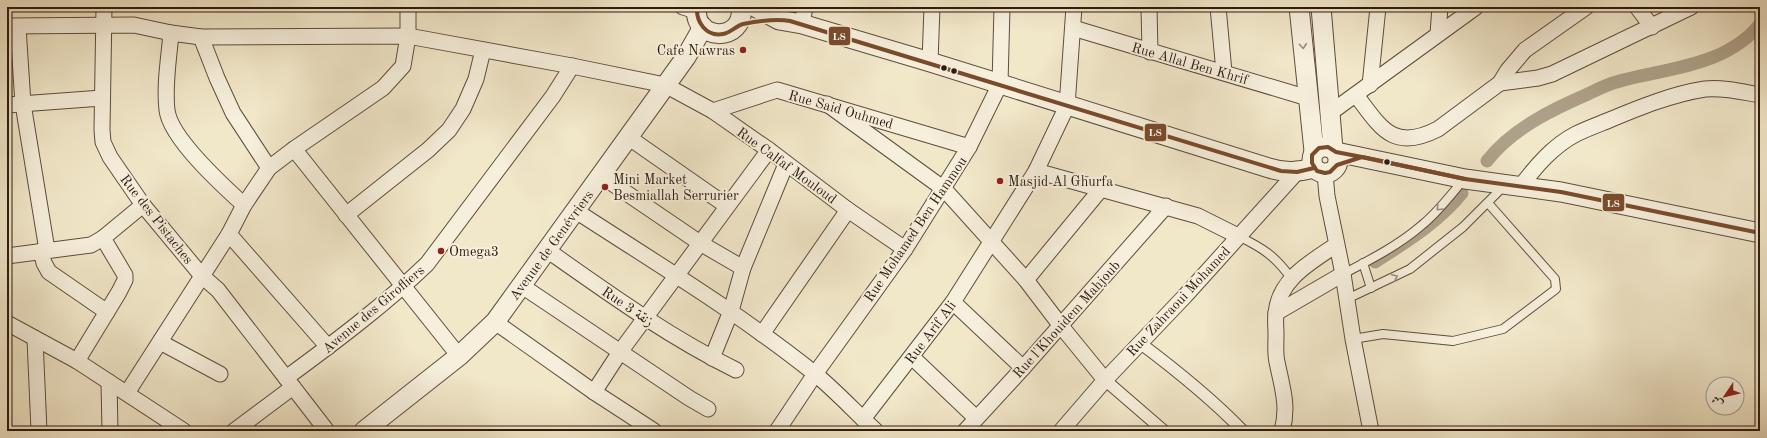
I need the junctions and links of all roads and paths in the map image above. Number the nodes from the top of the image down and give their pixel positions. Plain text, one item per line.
1 (104, 7) edge
2 (408, 7) edge
3 (741, 7) edge
4 (755, 7) edge
5 (932, 7) edge
6 (1002, 7) edge
7 (1074, 7) edge
8 (1149, 7) edge
9 (1218, 7) edge
10 (1299, 7) edge
11 (1321, 7) edge
12 (1378, 7) edge
13 (1440, 7) edge
14 (1476, 7) edge
15 (1586, 7) edge
16 (1637, 7) edge
17 (1692, 7) edge
18 (695, 13) edge
19 (803, 16) edge
20 (779, 20) junction
21 (105, 25) junction
22 (736, 26) junction
23 (12, 27) edge
24 (1652, 27) junction
25 (1073, 28) junction
26 (172, 33) junction
27 (1438, 34) junction
28 (408, 36) junction
29 (201, 37) junction
30 (483, 50) junction
31 (1150, 52) junction
32 (930, 62) junction
33 (572, 66) junction
34 (1224, 72) junction
35 (1500, 83) junction
36 (1000, 84) junction
37 (665, 85) junction
38 (1370, 85) junction
39 (1356, 95) junction
40 (1760, 95) edge
41 (102, 98) junction
42 (1308, 98) junction
43 (23, 104) junction
44 (827, 104) junction
45 (7, 105) edge
46 (1067, 106) junction
47 (713, 111) junction
48 (1330, 113) junction
49 (628, 137) junction
50 (969, 147) junction
51 (294, 149) junction
52 (769, 150) junction
53 (1322, 161) junction
54 (786, 164) junction
55 (269, 168) junction
56 (1036, 171) junction
57 (600, 175) junction
58 (1465, 178) junction
59 (1514, 185) junction
60 (944, 189) junction
61 (1101, 189) junction
62 (1488, 202) junction
63 (143, 205) junction
64 (244, 205) junction
65 (727, 206) junction
66 (1166, 206) junction
67 (848, 210) junction
68 (576, 211) junction
69 (346, 214) junction
70 (1760, 233) edge
71 (229, 234) junction
72 (1238, 236) junction
73 (103, 238) junction
74 (992, 242) junction
75 (700, 243) junction
76 (1336, 245) junction
77 (905, 249) junction
78 (44, 250) junction
79 (547, 250) junction
80 (7, 256) edge
81 (1363, 263) junction
82 (743, 268) junction
83 (1343, 274) junction
84 (202, 276) junction
85 (676, 276) junction
86 (1291, 278) junction
87 (1026, 280) junction
88 (522, 286) junction
89 (403, 287) junction
90 (1371, 288) junction
91 (1347, 299) junction
92 (953, 302) junction
93 (730, 311) junction
94 (107, 312) junction
95 (1276, 313) junction
96 (645, 318) junction
97 (495, 322) junction
98 (7, 323) edge
99 (1061, 326) junction
100 (762, 334) junction
101 (35, 339) junction
102 (1353, 339) junction
103 (160, 342) junction
104 (1140, 343) junction
105 (328, 347) junction
106 (620, 352) junction
107 (459, 356) junction
108 (912, 357) junction
109 (712, 358) junction
110 (77, 361) junction
111 (1023, 368) junction
112 (736, 370) dead end
113 (220, 374) dead end
114 (815, 374) junction
115 (1105, 380) junction
116 (109, 382) junction
117 (290, 383) junction
118 (594, 392) junction
119 (127, 393) junction
120 (708, 409) dead end
121 (976, 418) junction
122 (863, 419) junction
123 (40, 431) edge
124 (110, 431) edge
125 (184, 431) edge
126 (234, 431) edge
127 (327, 431) edge
128 (364, 431) edge
129 (654, 431) edge
130 (777, 431) edge
131 (876, 431) edge
132 (964, 431) edge
133 (1061, 431) edge
134 (1164, 431) edge
135 (1243, 431) edge
136 (1282, 431) edge
137 (1371, 431) edge

1 - 21 street, Rue des Pistaches
2 - 28 street
3 - 22 street
4 - 20 street
5 - 32 street
6 - 36 street, Rue Mohamed Ben Hammou
7 - 25 street
8 - 31 street
9 - 34 street
10 -> 42 street
11 - 48 street
12 - 38 street
13 - 27 street
14 - 27 street
15 - 35 street
16 - 24 street
17 - 24 street
18 - 22 street
18 - 37 street, Avenue de Genévriers
19 - 20 street
19 - 32 street
20 - 22 street
21 - 23 street, Rue Calfaf Mouloud
21 - 26 street, Rue Calfaf Mouloud
21 - 41 street, Rue des Pistaches
23 - 43 street
24 - 35 street
25 - 31 street, Rue Allal Ben Khrif
25 - 46 street
26 - 29 street, Rue Calfaf Mouloud
26 - 64 street
27 - 38 street
28 - 29 street, Rue Calfaf Mouloud
28 - 30 street, Rue Calfaf Mouloud
28 - 51 street
29 - 55 street
30 - 33 street, Rue Calfaf Mouloud
30 - 69 street
31 - 34 street, Rue Allal Ben Khrif
32 - 36 street
33 - 37 street, Rue Calfaf Mouloud
33 - 89 street, Avenue des Girofliers
34 - 42 street, Rue Allal Ben Khrif
35 - 39 street
36 - 46 street
36 - 50 street, Rue Mohamed Ben Hammou
37 - 47 street, Rue Calfaf Mouloud
37 - 49 street, Avenue de Genévriers
38 - 39 street
39 - 48 street
40 - 59 street
41 - 43 street
41 - 63 street, Rue des Pistaches
42 - 53 street
43 - 45 street
43 - 78 street
44 - 47 street, Rue Said Ouhmed
44 - 50 street, Rue Said Ouhmed
44 - 60 street
46 - 53 street
46 - 56 street, Rue Arif Ali
47 - 52 street, Rue Calfaf Mouloud
48 - 53 street
49 - 57 street, Avenue de Genévriers
49 - 65 street
50 - 60 street, Rue Mohamed Ben Hammou
51 - 55 street
51 - 69 street
52 - 54 street, Rue Calfaf Mouloud
52 - 65 street
53 - 58 street
53 - 72 street, Rue Zahraoui Mohamed
53 - 76 street
54 - 67 street, Rue Calfaf Mouloud
54 - 82 street
55 - 64 street
56 - 61 street
56 - 74 street, Rue Arif Ali
57 - 68 street, Avenue de Genévriers
57 - 75 street
58 - 59 street
58 -> 81 lane
59 - 62 lane
59 - 70 street
60 - 74 street
60 - 77 street, Rue Mohamed Ben Hammou
61 - 66 street
61 - 87 street
90 -> 62 lane
62 - 102 lane
63 - 73 street
63 - 84 street, Rue des Pistaches
64 - 71 street
65 - 75 street
66 - 72 street
66 - 99 street, Rue l'Khouidem Mahjoub
67 - 77 street, Rue Calfaf Mouloud
67 - 100 street
68 - 79 street, Avenue de Genévriers
68 - 85 street
69 - 89 street
71 - 84 street
71 - 105 street
72 - 86 lane
72 - 104 street, Rue Zahraoui Mohamed
73 - 78 street
73 - 94 street
74 - 87 street
74 - 92 street, Rue Arif Ali
75 - 82 street
75 - 85 street
76 - 83 street
76 - 86 street
77 - 114 street, Rue Mohamed Ben Hammou
78 - 80 street
78 - 94 street
79 - 88 street, Avenue de Genévriers
79 - 96 street, Rue 3 زنقة
81 - 83 lane
81 - 90 lane
82 - 93 street
83 - 91 street
83 - 95 street
84 - 103 street
84 - 117 street, Rue des Pistaches
85 - 93 street
85 - 96 street
86 - 95 street
87 - 99 street
88 - 97 street, Avenue de Genévriers
88 - 106 street
89 - 105 street, Avenue des Girofliers
89 - 107 street
90 - 91 lane
91 - 102 street
92 - 108 street, Rue Arif Ali
92 - 111 street
93 - 100 street
93 - 109 street
94 - 110 street
95 - 136 street
96 - 106 street
96 - 109 street, Rue 3 زنقة
97 - 107 street, Avenue de Genévriers
97 - 118 street
98 - 101 street
99 - 111 street, Rue l'Khouidem Mahjoub
99 - 115 street
100 - 114 street
101 - 110 street
101 - 123 street
102 - 137 street
103 - 113 street
103 - 119 street
104 - 115 street, Rue Zahraoui Mohamed
104 - 135 street
105 - 117 street, Avenue des Girofliers
106 - 118 street
106 - 120 street
107 - 128 street, Avenue de Genévriers
108 - 121 street
108 - 122 street, Rue Arif Ali
109 - 112 street, Rue 3 زنقة
110 - 116 street
111 - 121 street, Rue l'Khouidem Mahjoub
114 - 122 street
114 - 130 street, Rue Mohamed Ben Hammou
115 - 133 street, Rue Zahraoui Mohamed
115 - 134 street
116 - 119 street
116 - 124 street
117 - 126 street, Avenue des Girofliers
117 - 127 street, Rue des Pistaches
118 - 129 street
119 - 125 street
121 - 132 street, Rue l'Khouidem Mahjoub
122 - 131 street

